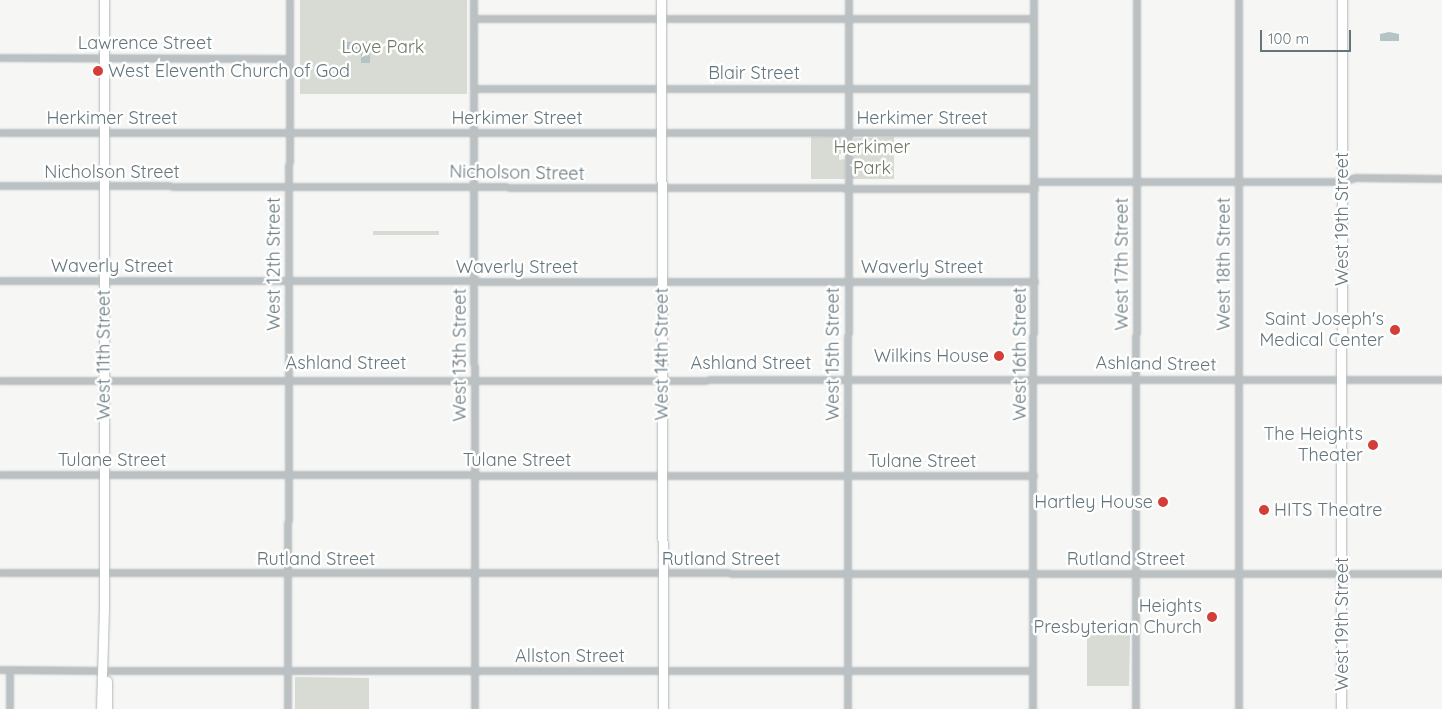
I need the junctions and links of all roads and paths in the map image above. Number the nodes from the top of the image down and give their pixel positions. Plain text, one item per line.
1 (104, 0) edge
2 (290, 0) edge
3 (474, 0) edge
4 (662, 0) edge
5 (849, 0) edge
6 (1034, 0) edge
7 (1137, 0) edge
8 (1239, 0) edge
9 (1342, 0) edge
10 (661, 17) junction
11 (849, 17) junction
12 (474, 19) junction
13 (1034, 19) junction
14 (0, 58) edge
15 (104, 58) junction
16 (290, 58) junction
17 (661, 88) junction
18 (848, 88) junction
19 (1034, 88) junction
20 (475, 89) junction
21 (290, 132) junction
22 (475, 132) junction
23 (0, 133) edge
24 (662, 133) junction
25 (848, 133) junction
26 (1034, 133) junction
27 (104, 134) junction
28 (1442, 179) edge
29 (1137, 181) junction
30 (1239, 182) junction
31 (1342, 182) junction
32 (1035, 185) junction
33 (0, 186) edge
34 (476, 186) junction
35 (104, 187) junction
36 (290, 188) junction
37 (661, 188) junction
38 (848, 189) junction
39 (0, 281) edge
40 (104, 281) junction
41 (289, 282) junction
42 (475, 282) junction
43 (662, 282) junction
44 (848, 282) junction
45 (1035, 282) junction
46 (104, 378) junction
47 (289, 378) junction
48 (476, 378) junction
49 (662, 378) junction
50 (848, 378) junction
51 (1035, 379) junction
52 (1136, 379) junction
53 (0, 380) edge
54 (1238, 380) junction
55 (1343, 380) junction
56 (1442, 380) edge
57 (662, 474) junction
58 (0, 475) edge
59 (104, 475) junction
60 (289, 475) junction
61 (476, 475) junction
62 (848, 476) junction
63 (1034, 476) junction
64 (104, 572) junction
65 (0, 573) edge
66 (288, 574) junction
67 (475, 574) junction
68 (663, 574) junction
69 (848, 574) junction
70 (1034, 574) junction
71 (1136, 574) junction
72 (1239, 574) junction
73 (1342, 574) junction
74 (1442, 574) edge
75 (0, 670) edge
76 (10, 670) junction
77 (104, 670) junction
78 (475, 671) junction
79 (663, 671) junction
80 (848, 671) junction
81 (1033, 671) junction
82 (288, 672) junction
83 (10, 709) edge
84 (101, 709) edge
85 (108, 709) edge
86 (288, 709) edge
87 (475, 709) edge
88 (663, 709) edge
89 (848, 709) edge
90 (1033, 709) edge
91 (1136, 709) edge
92 (1239, 709) edge
93 (1341, 709) edge

1 - 15 street, West 11th Street
2 - 16 street, West 12th Street
3 - 12 street, West 13th Street
4 - 10 street, West 14th Street
5 - 11 street, West 15th Street
6 - 13 street, West 16th Street
7 - 29 street, West 17th Street
8 - 30 street, West 18th Street
9 - 31 street, West 19th Street
10 - 11 street
10 - 12 street
10 - 17 street, West 14th Street
11 - 13 street
11 - 18 street, West 15th Street
12 - 20 street, West 13th Street
13 - 19 street, West 16th Street
14 - 15 street, Lawrence Street
15 - 16 street, Lawrence Street
15 - 27 street, West 11th Street
16 - 21 street, West 12th Street
17 - 18 street, Blair Street
17 - 20 street, Blair Street
17 - 24 street, West 14th Street
18 - 19 street, Blair Street
18 - 25 street, West 15th Street
19 - 26 street, West 16th Street
20 - 22 street, West 13th Street
21 - 22 street, Herkimer Street
21 - 27 street, Herkimer Street
21 - 36 street, West 12th Street
22 - 24 street, Herkimer Street
22 - 34 street, West 13th Street
23 - 27 street, Herkimer Street
24 - 25 street, Herkimer Street
24 - 37 street, West 14th Street
25 - 26 street, Herkimer Street
25 - 38 street, West 15th Street
26 - 32 street, West 16th Street
27 - 35 street, West 11th Street
28 - 31 street
29 - 30 street, Nicholson Street
29 - 32 street, Nicholson Street
29 - 52 street, West 17th Street
30 - 31 street, Nicholson Street
30 - 54 street, West 18th Street
31 - 55 street, West 19th Street
32 - 38 street, Nicholson Street
32 - 45 street, West 16th Street
33 - 35 street, Nicholson Street
34 - 36 street, Nicholson Street
34 - 37 street, Nicholson Street
34 - 42 street, West 13th Street
35 - 36 street, Nicholson Street
35 - 40 street, West 11th Street
36 - 41 street, West 12th Street
37 - 38 street, Nicholson Street
37 - 43 street, West 14th Street
38 - 44 street, West 15th Street
39 - 40 street, Waverly Street
40 - 41 street, Waverly Street
40 - 46 street, West 11th Street
41 - 42 street, Waverly Street
41 - 47 street, West 12th Street
42 - 43 street, Waverly Street
42 - 48 street, West 13th Street
43 - 44 street, Waverly Street
43 - 49 street, West 14th Street
44 - 45 street, Waverly Street
44 - 50 street, West 15th Street
45 - 51 street, West 16th Street
46 - 47 street, Ashland Street
46 - 53 street, Ashland Street
46 - 59 street, West 11th Street
47 - 48 street, Ashland Street
47 - 60 street, West 12th Street
48 - 49 street, Ashland Street
48 - 61 street, West 13th Street
49 - 50 street, Ashland Street
49 - 57 street, West 14th Street
50 - 51 street, Ashland Street
50 - 62 street, West 15th Street
51 - 52 street, Ashland Street
51 - 63 street, West 16th Street
52 - 54 street, Ashland Street
52 - 71 street, West 17th Street
54 - 55 street, Ashland Street
54 - 72 street, West 18th Street
55 - 56 street, Ashland Street
55 - 73 street, West 19th Street
57 - 61 street, Tulane Street
57 - 62 street, Tulane Street
57 - 68 street, West 14th Street
58 - 59 street, Tulane Street
59 - 60 street, Tulane Street
59 - 64 street, West 11th Street
60 - 61 street, Tulane Street
60 - 66 street, West 12th Street
61 - 67 street, West 13th Street
62 - 63 street, Tulane Street
62 - 69 street, West 15th Street
63 - 70 street, West 16th Street
64 - 65 street, Rutland Street
64 - 66 street, Rutland Street
64 - 77 street, West 11th Street
66 - 67 street, Rutland Street
66 - 82 street, West 12th Street
67 - 68 street, Rutland Street
67 - 78 street, West 13th Street
68 - 69 street, Rutland Street
68 - 79 street, West 14th Street
69 - 70 street, Rutland Street
69 - 80 street, West 15th Street
70 - 71 street, Rutland Street
70 - 81 street, West 16th Street
71 - 72 street, Rutland Street
71 - 91 street, West 17th Street
72 - 73 street, Rutland Street
72 - 92 street, West 18th Street
73 - 74 street, Rutland Street
73 - 93 street, West 19th Street
75 - 76 street, Allston Street
76 - 77 street, Allston Street
76 - 83 street
77 - 82 street, Allston Street
77 - 84 street, West 11th Street
77 - 85 street
78 - 79 street, Allston Street
78 - 82 street, Allston Street
78 - 87 street, West 13th Street
79 - 80 street, Allston Street
79 - 88 street, West 14th Street
80 - 81 street, Allston Street
80 - 89 street, West 15th Street
81 - 90 street, West 16th Street
82 - 86 street, West 12th Street

